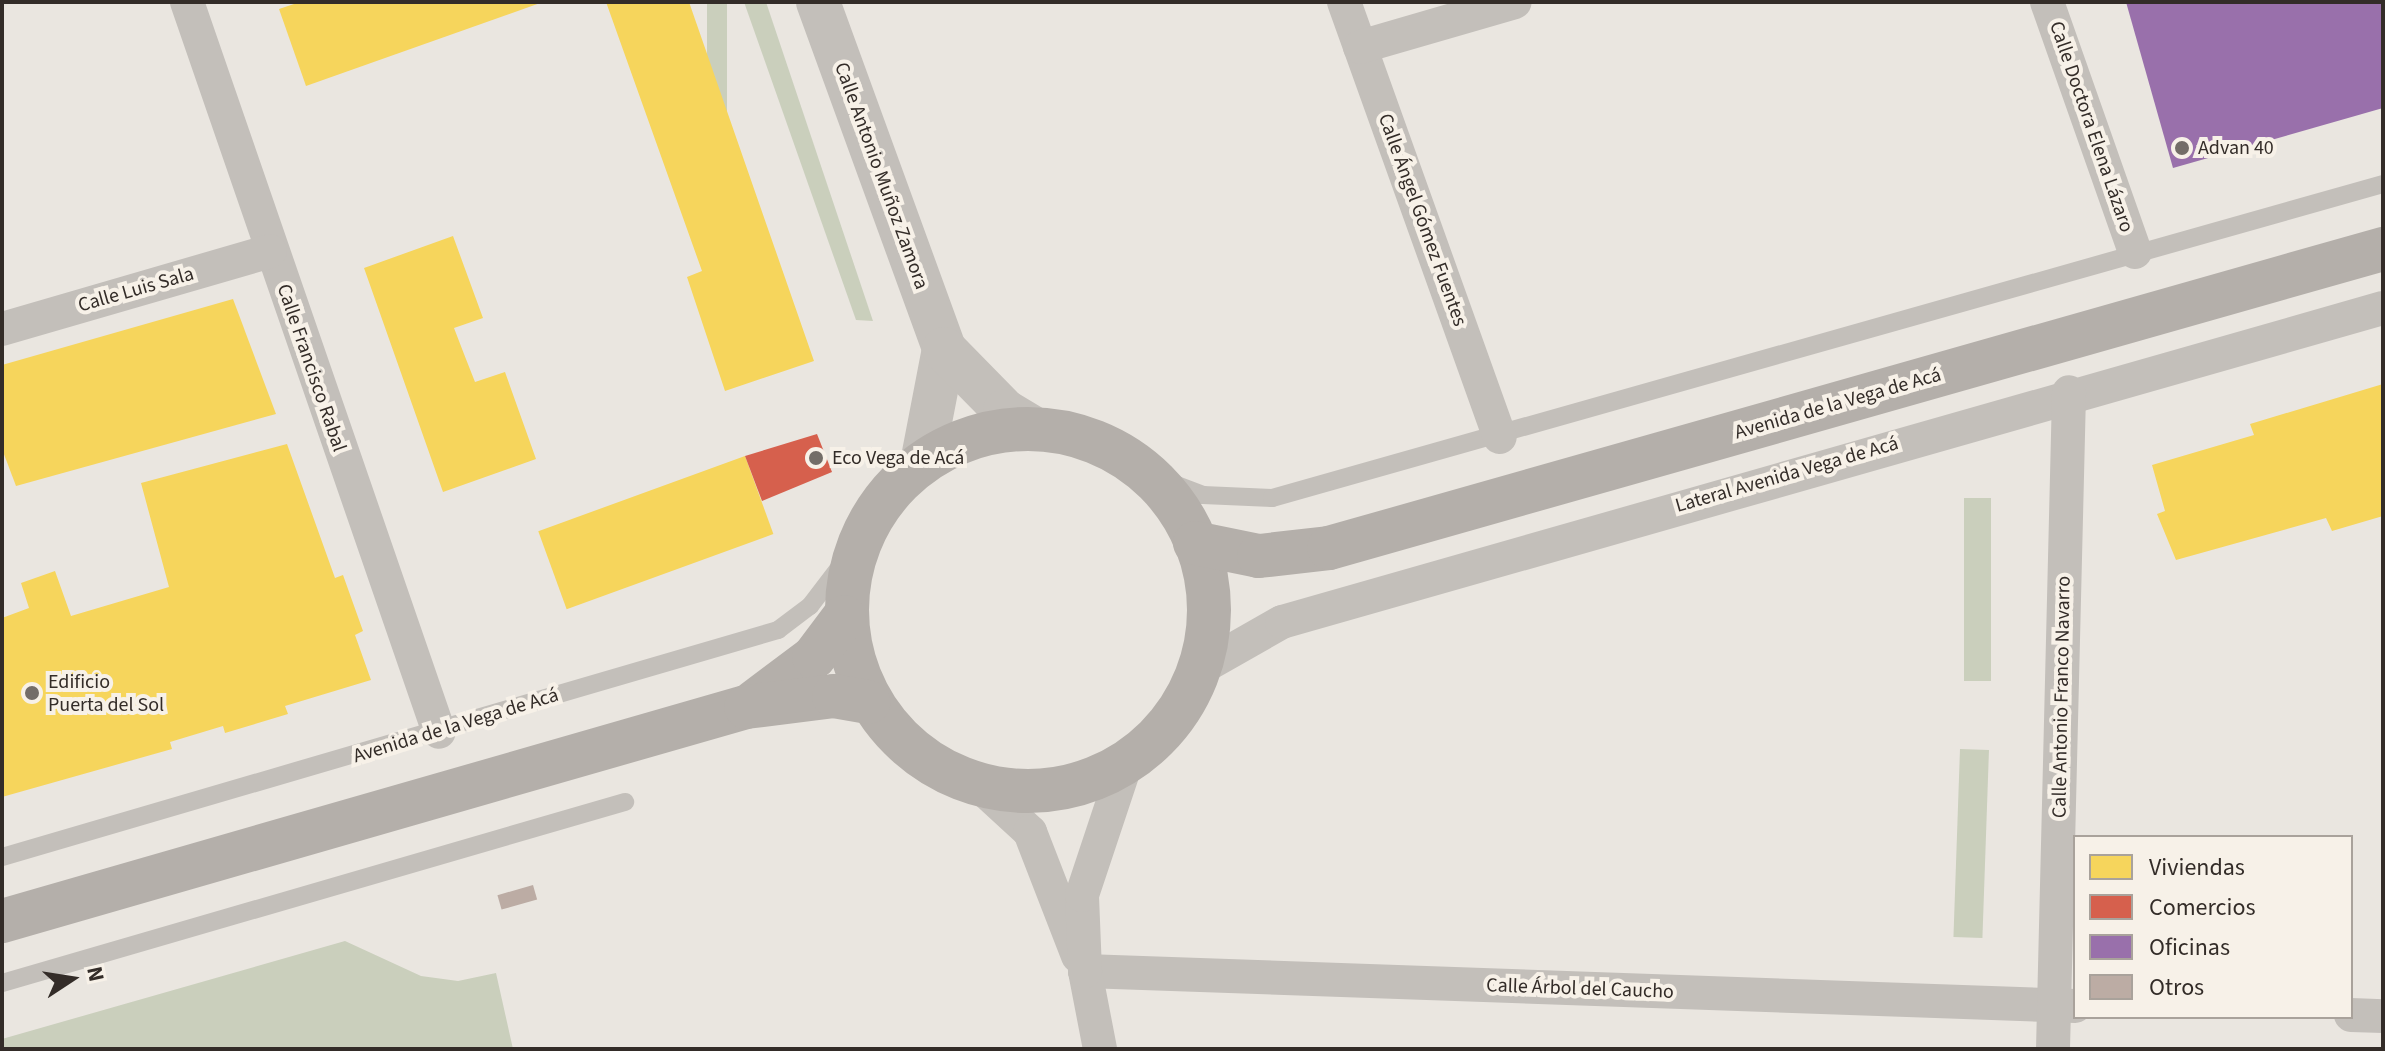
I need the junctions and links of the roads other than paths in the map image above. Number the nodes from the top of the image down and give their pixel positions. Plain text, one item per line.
1 (187, 2) edge
2 (818, 2) edge
3 (1344, 2) edge
4 (1515, 2) edge
5 (2047, 2) edge
6 (1360, 47) junction
7 (2383, 184) edge
8 (2383, 249) edge
9 (270, 251) junction
10 (2135, 252) junction
11 (2383, 308) edge
12 (2, 329) edge
13 (944, 349) junction
14 (2069, 392) junction
15 (1035, 429) junction
16 (1500, 437) junction
17 (922, 463) junction
18 (1145, 473) junction
19 (868, 530) junction
20 (1195, 543) junction
21 (1292, 556) junction
22 (1214, 615) junction
23 (844, 617) junction
24 (1201, 668) junction
25 (868, 702) junction
26 (746, 707) junction
27 (439, 732) junction
28 (1127, 760) junction
29 (980, 786) junction
30 (625, 802) dead end
31 (2, 857) edge
32 (2, 921) edge
33 (1085, 971) junction
34 (2, 983) edge
35 (2064, 1006) edge
36 (2353, 1015) edge
37 (2383, 1016) edge
38 (1100, 1049) edge
39 (2053, 1049) edge

1 - 9 street, Calle Francisco Rabal
2 - 13 street, Calle Antonio Muñoz Zamora
3 - 6 street, Calle Ángel Gómez Fuentes
4 - 6 street
5 - 10 street, Calle Doctora Elena Lázaro
6 - 16 street, Calle Ángel Gómez Fuentes
7 - 10 lane
8 - 21 main road, Avenida de la Vega de Acá
9 - 12 street, Calle Luis Sala
9 - 27 street, Calle Francisco Rabal
10 - 16 lane
11 - 14 street, Lateral Avenida Vega de Acá
13 - 15 street, Calle Antonio Muñoz Zamora
13 - 17 street
14 - 24 street, Lateral Avenida Vega de Acá
14 - 35 street, Calle Antonio Franco Navarro
15 - 17 main road
15 - 18 main road
16 - 18 lane
17 - 19 main road
18 - 20 main road
19 - 23 main road
19 - 27 lane, Avenida de la Vega de Acá
20 - 21 main road, Avenida de la Vega de Acá
20 - 22 main road
21 - 22 main road, Avenida de la Vega de Acá
22 - 24 main road
23 - 25 main road
23 - 26 main road
24 - 28 main road
25 - 26 main road
25 - 29 main road
26 - 32 main road
27 - 31 lane, Avenida de la Vega de Acá
28 - 29 main road
28 - 33 street
29 - 33 street
30 - 34 lane
33 - 35 street, Calle Árbol del Caucho
33 - 38 street
35 - 39 street, Calle Antonio Franco Navarro
36 - 37 street

